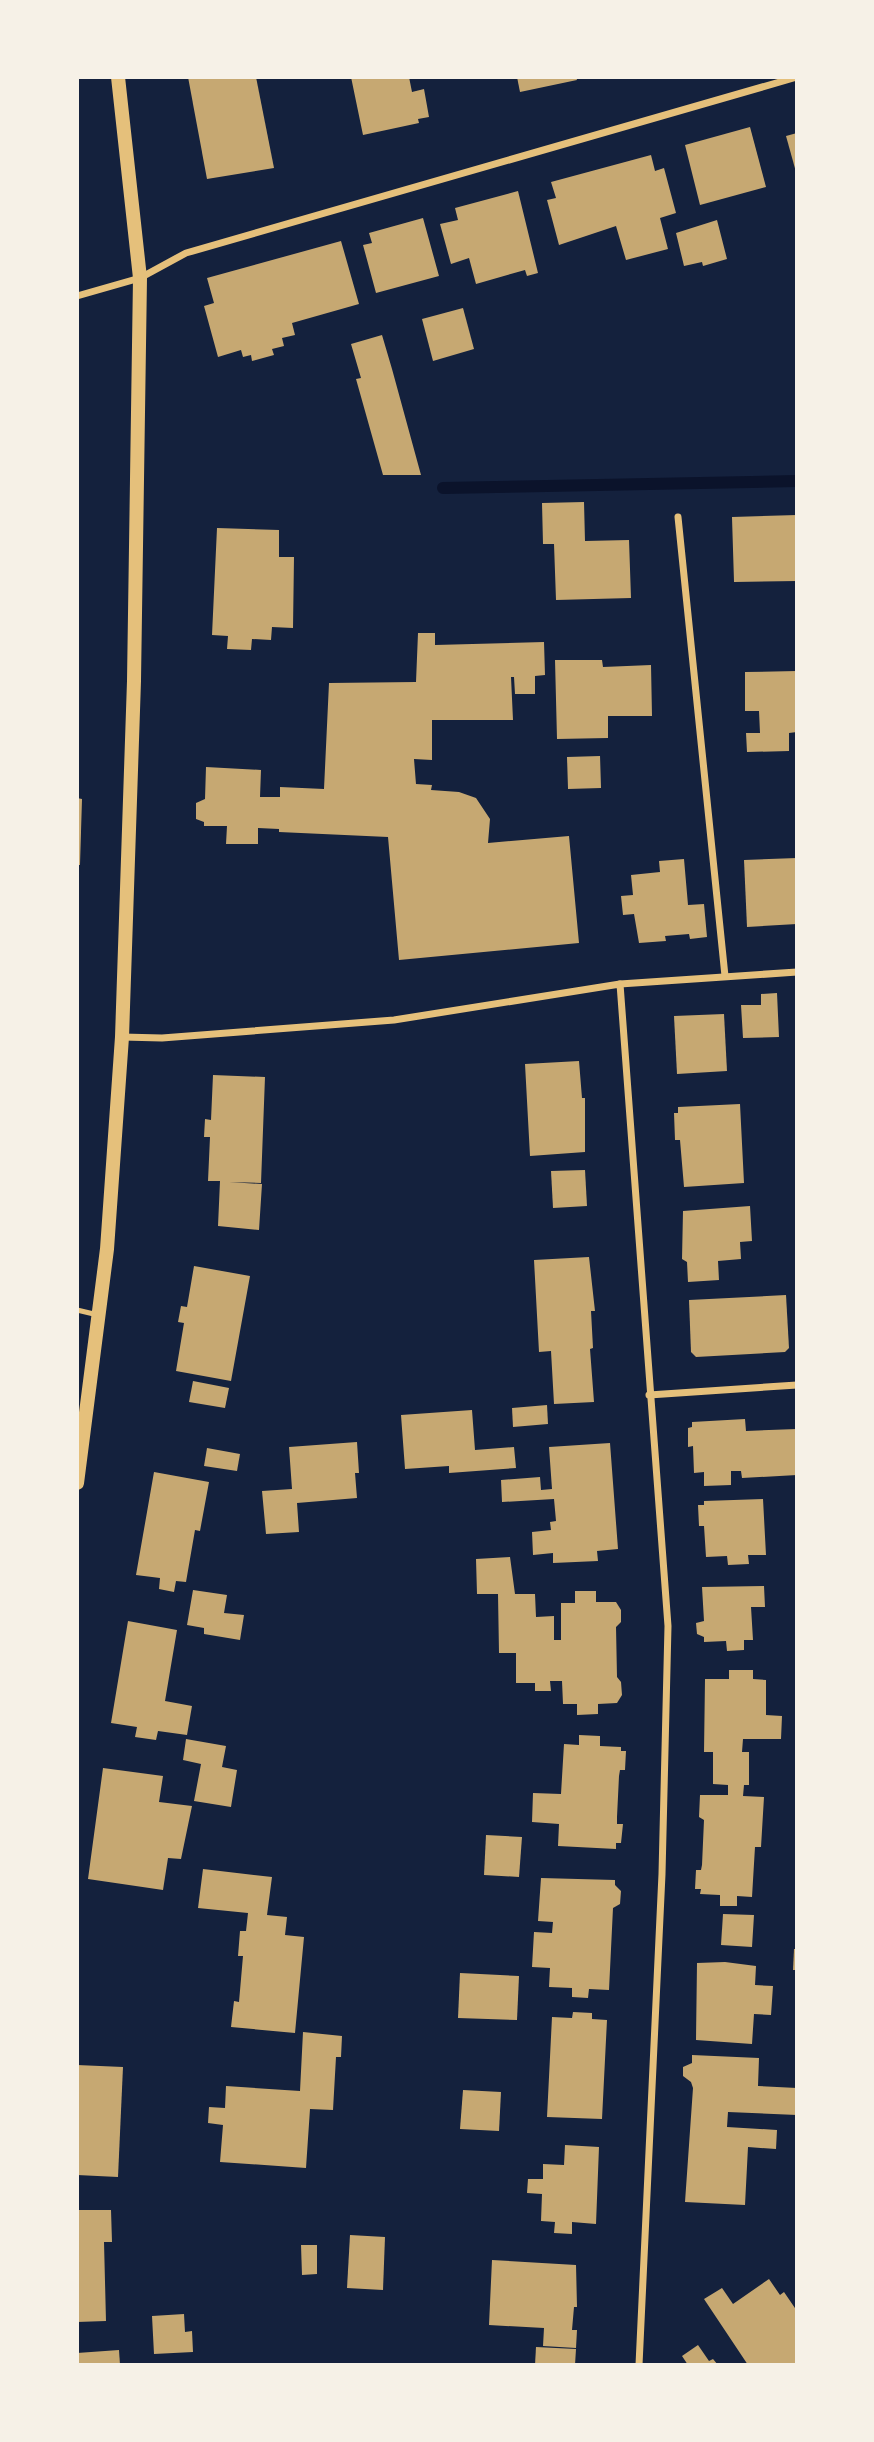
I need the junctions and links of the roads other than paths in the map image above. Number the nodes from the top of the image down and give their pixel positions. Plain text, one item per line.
1 (118, 77) edge
2 (797, 77) edge
3 (140, 278) junction
4 (77, 296) edge
5 (678, 517) dead end
6 (797, 972) edge
7 (725, 976) junction
8 (620, 984) junction
9 (122, 1037) junction
10 (77, 1310) edge
11 (98, 1315) junction
12 (797, 1385) edge
13 (649, 1395) junction
14 (79, 1453) edge
15 (77, 1483) edge
16 (639, 2365) edge

1 - 3 main road
2 - 3 street
3 - 4 street
3 - 9 main road
5 - 7 street
6 - 7 street
7 - 8 street
8 - 9 street
8 - 13 street
9 - 11 main road
10 - 11 lane
11 - 14 main road
12 - 13 street
13 - 16 street
14 - 15 main road

